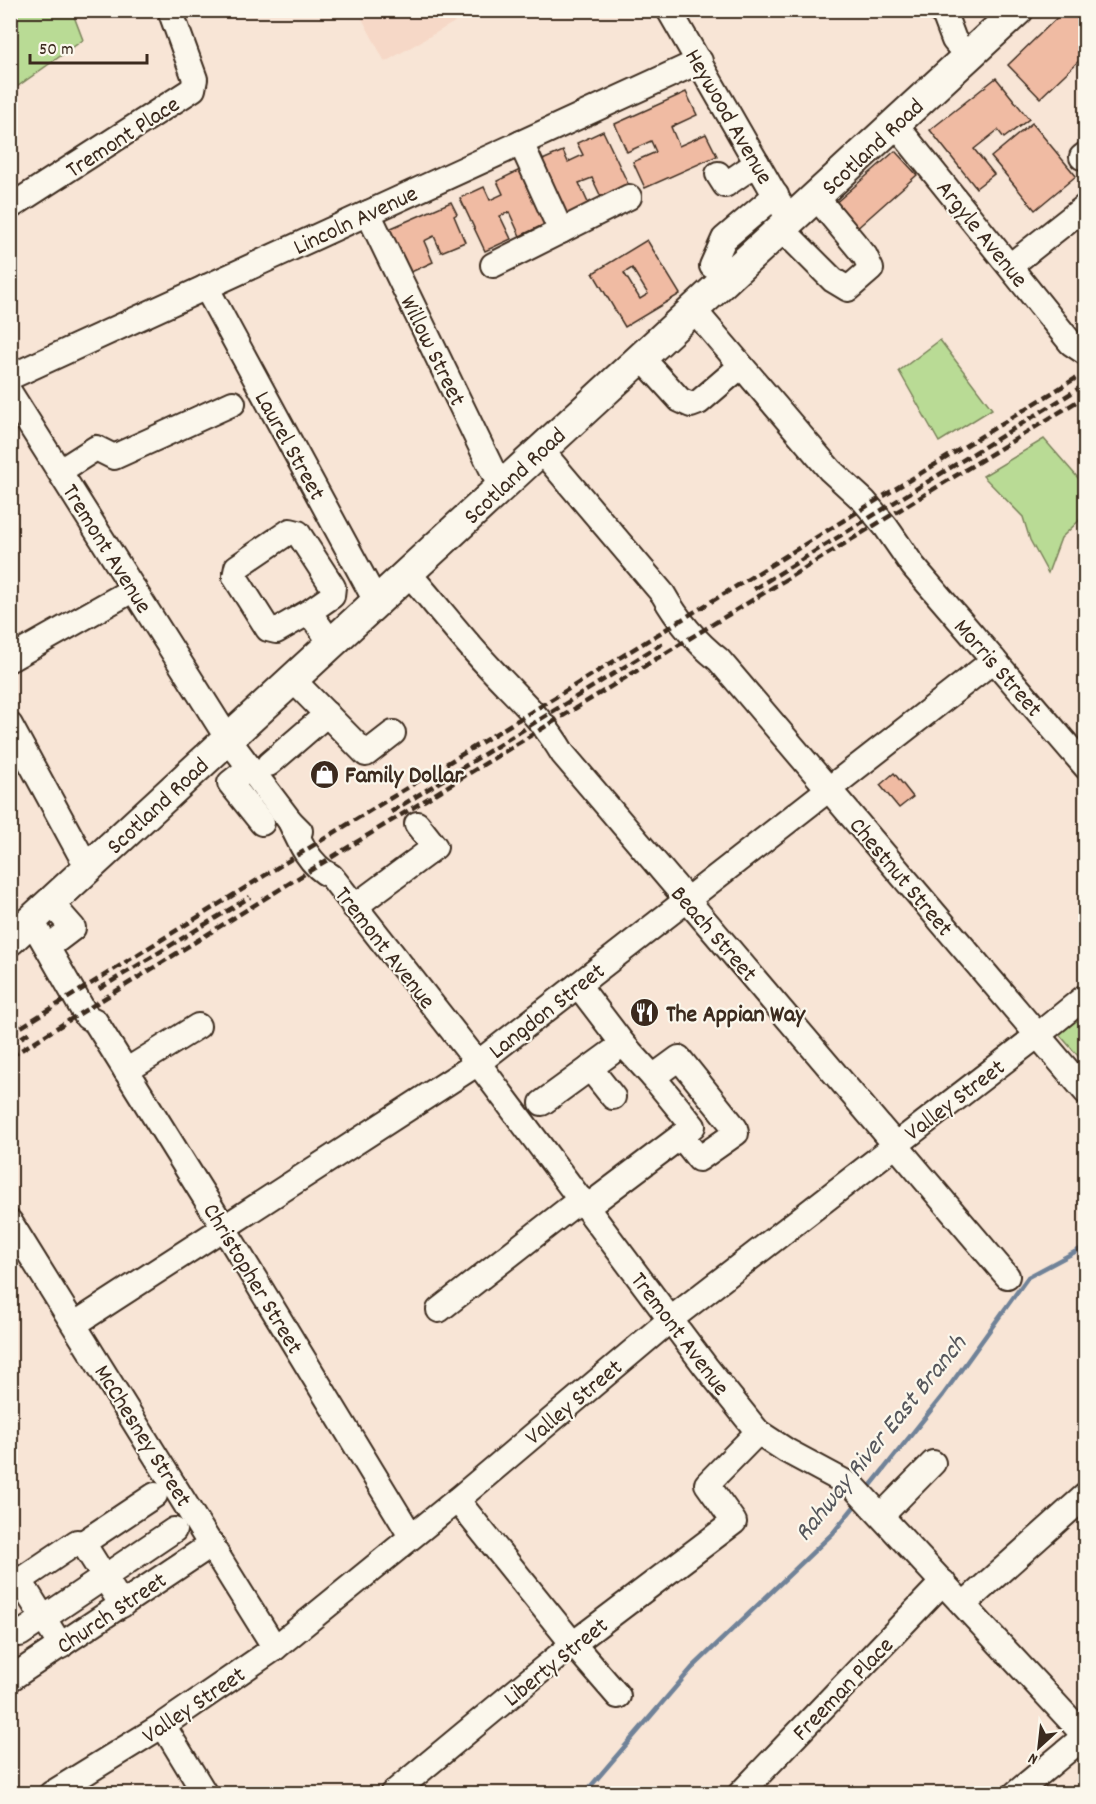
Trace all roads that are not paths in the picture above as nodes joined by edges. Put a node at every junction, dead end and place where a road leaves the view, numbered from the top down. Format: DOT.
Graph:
graph roads {
  1 [pos="170,10"];
  2 [pos="669,10"];
  3 [pos="939,10"];
  4 [pos="1018,10"];
  5 [pos="968,57"];
  6 [pos="700,61"];
  7 [pos="895,124"];
  8 [pos="521,143"];
  9 [pos="757,163"];
  10 [pos="718,174"];
  11 [pos="776,195"];
  12 [pos="629,197"];
  13 [pos="816,197"];
  14 [pos="1086,206"];
  15 [pos="10,207"];
  16 [pos="368,213"];
  17 [pos="766,229"];
  18 [pos="561,231"];
  19 [pos="493,265"];
  20 [pos="1010,266"];
  21 [pos="206,288"];
  22 [pos="694,310"];
  23 [pos="1078,348"];
  24 [pos="642,358"];
  25 [pos="741,366"];
  26 [pos="1086,372"];
  27 [pos="10,377"];
  28 [pos="10,393"];
  29 [pos="233,403"];
  30 [pos="541,450"];
  31 [pos="60,471"];
  32 [pos="501,488"];
  33 [pos="409,574"];
  34 [pos="134,589"];
  35 [pos="377,603"];
  36 [pos="309,612"];
  37 [pos="332,644"];
  38 [pos="10,659"];
  39 [pos="994,660"];
  40 [pos="293,680"];
  41 [pos="327,714"];
  42 [pos="10,724"];
  43 [pos="393,733"];
  44 [pos="228,739"];
  45 [pos="259,766"];
  46 [pos="1086,767"];
  47 [pos="829,789"];
  48 [pos="262,823"];
  49 [pos="417,824"];
  50 [pos="92,866"];
  51 [pos="687,901"];
  52 [pos="354,907"];
  53 [pos="31,921"];
  54 [pos="578,985"];
  55 [pos="1086,996"];
  56 [pos="198,1026"];
  57 [pos="1038,1035"];
  58 [pos="623,1044"];
  59 [pos="478,1063"];
  60 [pos="590,1068"];
  61 [pos="126,1071"];
  62 [pos="653,1077"];
  63 [pos="1086,1092"];
  64 [pos="613,1097"];
  65 [pos="542,1103"];
  66 [pos="681,1136"];
  67 [pos="895,1144"];
  68 [pos="584,1203"];
  69 [pos="10,1222"];
  70 [pos="224,1227"];
  71 [pos="1007,1276"];
  72 [pos="438,1310"];
  73 [pos="671,1318"];
  74 [pos="75,1324"];
  75 [pos="758,1432"];
  76 [pos="933,1463"];
  77 [pos="155,1495"];
  78 [pos="1086,1495"];
  79 [pos="457,1500"];
  80 [pos="882,1515"];
  81 [pos="174,1530"];
  82 [pos="411,1536"];
  83 [pos="83,1543"];
  84 [pos="212,1544"];
  85 [pos="16,1576"];
  86 [pos="104,1577"];
  87 [pos="943,1582"];
  88 [pos="964,1604"];
  89 [pos="122,1605"];
  90 [pos="44,1618"];
  91 [pos="10,1631"];
  92 [pos="573,1644"];
  93 [pos="61,1646"];
  94 [pos="275,1648"];
  95 [pos="10,1679"];
  96 [pos="618,1696"];
  97 [pos="163,1725"];
  98 [pos="1085,1736"];
  99 [pos="51,1794"];
  100 [pos="205,1794"];
  101 [pos="392,1794"];
  102 [pos="740,1794"];
  103 [pos="1015,1794"];
  1 -- 15 [label="street, Tremont Place"];
  2 -- 6 [label="street, Heywood Avenue"];
  3 -- 5 [label="street"];
  4 -- 5 [label="main road, Scotland Road"];
  5 -- 7 [label="main road, Scotland Road"];
  6 -- 8 [label="street, Lincoln Avenue"];
  6 -- 9 [label="street, Heywood Avenue"];
  7 -- 13 [label="main road, Scotland Road"];
  7 -- 20 [label="street, Argyle Avenue"];
  8 -- 16 [label="street, Lincoln Avenue"];
  8 -- 18 [label="street"];
  9 -- 10 [label="street"];
  9 -- 11 [label="street, Heywood Avenue"];
  11 -- 17 [label="street, Heywood Avenue"];
  11 -- 17 [label="street"];
  12 -- 18 [label="street"];
  13 -- 17 [label="main road, Scotland Road"];
  13 -- 17 [label="street, Heywood Avenue"];
  14 -- 20 [label="street"];
  16 -- 21 [label="street, Lincoln Avenue"];
  16 -- 32 [label="street, Willow Street"];
  17 -- 22 [label="main road, Scotland Road"];
  18 -- 19 [label="street"];
  20 -- 23 [label="street, Argyle Avenue"];
  21 -- 27 [label="street, Lincoln Avenue"];
  21 -- 35 [label="street, Laurel Street"];
  22 -- 24 [label="main road, Scotland Road"];
  22 -- 25 [label="street, Morris Street"];
  23 -- 26 [label="street, Argyle Avenue"];
  24 -- 25 [label="street"];
  24 -- 30 [label="main road, Scotland Road"];
  25 -- 39 [label="street, Morris Street"];
  28 -- 31 [label="street, Tremont Avenue"];
  29 -- 31 [label="street"];
  30 -- 32 [label="main road, Scotland Road"];
  30 -- 47 [label="street, Chestnut Street"];
  31 -- 34 [label="street, Tremont Avenue"];
  32 -- 33 [label="main road, Scotland Road"];
  33 -- 35 [label="main road, Scotland Road"];
  33 -- 51 [label="street, Beach Street"];
  34 -- 38 [label="street"];
  34 -- 44 [label="street, Tremont Avenue"];
  35 -- 37 [label="main road, Scotland Road"];
  36 -- 36 [label="street"];
  36 -- 37 [label="street"];
  37 -- 40 [label="main road, Scotland Road"];
  39 -- 46 [label="street, Morris Street"];
  39 -- 47 [label="street, Langdon Street"];
  40 -- 41 [label="street"];
  40 -- 44 [label="main road, Scotland Road"];
  41 -- 43 [label="street"];
  41 -- 45 [label="street"];
  42 -- 50 [label="street"];
  44 -- 45 [label="street, Tremont Avenue"];
  44 -- 50 [label="main road, Scotland Road"];
  45 -- 48 [label="street"];
  45 -- 52 [label="street, Tremont Avenue"];
  47 -- 51 [label="street, Langdon Street"];
  47 -- 57 [label="street, Chestnut Street"];
  49 -- 52 [label="street"];
  50 -- 53 [label="main road, Scotland Road"];
  51 -- 54 [label="street, Langdon Street"];
  51 -- 67 [label="street, Beach Street"];
  52 -- 59 [label="street, Tremont Avenue"];
  53 -- 61 [label="street, Christopher Street"];
  54 -- 58 [label="street"];
  54 -- 59 [label="street, Langdon Street"];
  55 -- 57 [label="street, Valley Street"];
  56 -- 61 [label="street"];
  57 -- 63 [label="street, Chestnut Street"];
  57 -- 67 [label="street, Valley Street"];
  58 -- 60 [label="street"];
  58 -- 62 [label="street"];
  59 -- 68 [label="street, Tremont Avenue"];
  59 -- 70 [label="street, Langdon Street"];
  60 -- 64 [label="street"];
  60 -- 65 [label="street"];
  61 -- 70 [label="street, Christopher Street"];
  62 -- 66 [label="street"];
  62 -- 66 [label="street"];
  66 -- 68 [label="street"];
  67 -- 71 [label="street, Beach Street"];
  67 -- 73 [label="street, Valley Street"];
  68 -- 72 [label="street"];
  68 -- 73 [label="street, Tremont Avenue"];
  69 -- 74 [label="street, McChesney Street"];
  70 -- 74 [label="street, Langdon Street"];
  70 -- 82 [label="street, Christopher Street"];
  73 -- 75 [label="street, Tremont Avenue"];
  73 -- 79 [label="street, Valley Street"];
  74 -- 84 [label="street, McChesney Street"];
  75 -- 80 [label="street, Tremont Avenue"];
  75 -- 92 [label="street, Liberty Street"];
  76 -- 80 [label="street"];
  77 -- 83 [label="street"];
  78 -- 88 [label="street"];
  79 -- 82 [label="street, Valley Street"];
  79 -- 92 [label="street"];
  80 -- 87 [label="street, Tremont Avenue"];
  81 -- 86 [label="street"];
  82 -- 94 [label="street, Valley Street"];
  83 -- 85 [label="street"];
  83 -- 86 [label="street"];
  84 -- 89 [label="street, Church Street"];
  84 -- 94 [label="street, McChesney Street"];
  85 -- 90 [label="street"];
  86 -- 89 [label="street"];
  86 -- 90 [label="street"];
  87 -- 88 [label="street, Tremont Avenue"];
  87 -- 102 [label="street, Freeman Place"];
  88 -- 98 [label="street, Tremont Avenue"];
  89 -- 93 [label="street, Church Street"];
  90 -- 91 [label="street"];
  90 -- 93 [label="street"];
  92 -- 96 [label="street"];
  92 -- 101 [label="street, Liberty Street"];
  93 -- 95 [label="street, Church Street"];
  94 -- 97 [label="street, Valley Street"];
  97 -- 99 [label="street, Valley Street"];
  97 -- 100 [label="street"];
  98 -- 103 [label="street"];
}
